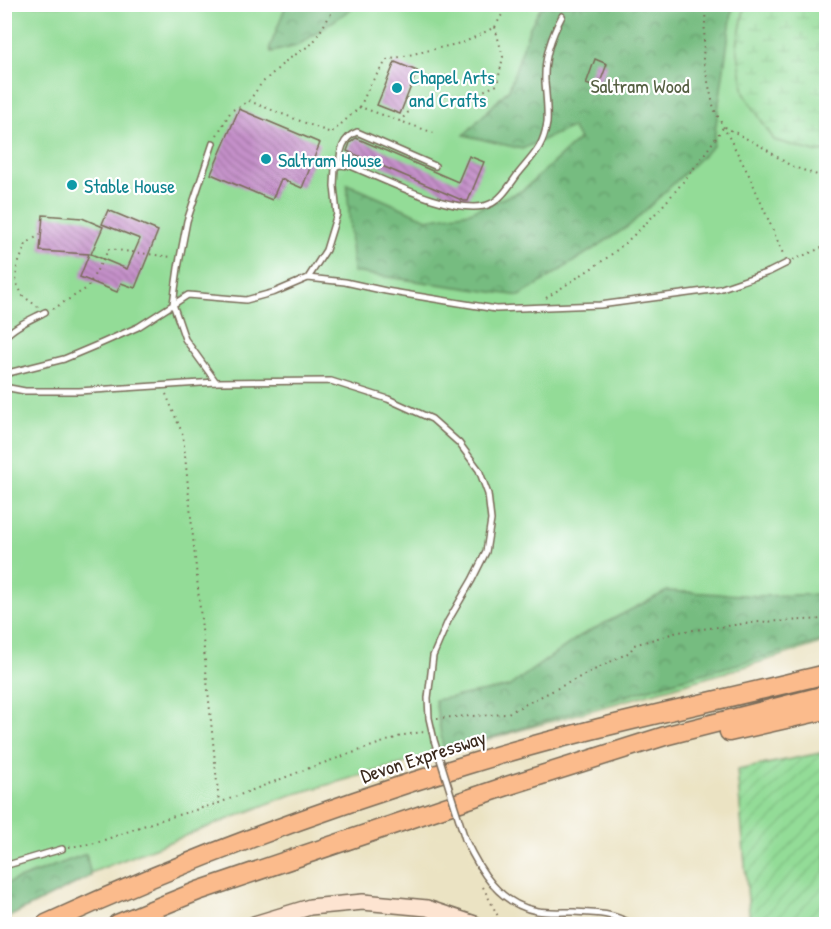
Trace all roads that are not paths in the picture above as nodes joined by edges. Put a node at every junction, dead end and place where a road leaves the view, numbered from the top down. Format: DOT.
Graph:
graph roads {
  1 [pos="562,16"];
  2 [pos="213,143"];
  3 [pos="340,165"];
  4 [pos="435,166"];
  5 [pos="787,263"];
  6 [pos="308,278"];
  7 [pos="173,304"];
  8 [pos="45,312"];
  9 [pos="4,338"];
  10 [pos="4,374"];
  11 [pos="216,382"];
  12 [pos="4,387"];
  13 [pos="826,674"];
  14 [pos="826,695"];
  15 [pos="826,710"];
  16 [pos="600,757"];
  17 [pos="62,849"];
  18 [pos="4,866"];
  19 [pos="46,924"];
  20 [pos="117,924"];
  21 [pos="254,924"];
  22 [pos="475,924"];
  23 [pos="632,924"];
  1 -- 3 [label="lane"];
  2 -- 7 [label="lane"];
  3 -- 4 [label="lane"];
  3 -- 6 [label="lane"];
  5 -- 6 [label="lane"];
  6 -- 7 [label="lane"];
  7 -- 10 [label="lane"];
  7 -- 11 [label="lane"];
  8 -- 9 [label="lane"];
  11 -- 12 [label="lane"];
  11 -- 23 [label="lane, bridge"];
  13 -- 19 [label="highway, Devon Expressway"];
  14 -- 16 [label="highway"];
  15 -- 16 [label="highway"];
  16 -- 20 [label="highway"];
  17 -- 18 [label="lane"];
  21 -- 22 [label="street"];
}
